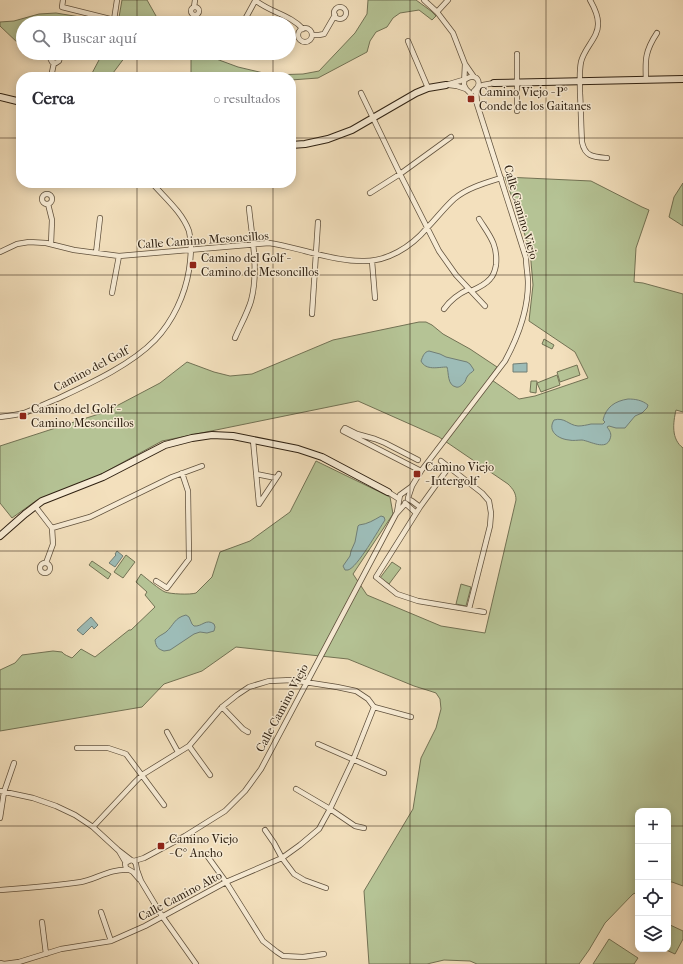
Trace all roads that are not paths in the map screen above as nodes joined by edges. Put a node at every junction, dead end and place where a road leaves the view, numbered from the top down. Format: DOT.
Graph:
graph roads {
  1 [pos="63,0"];
  2 [pos="117,0"];
  3 [pos="195,0"];
  4 [pos="255,0"];
  5 [pos="424,0"];
  6 [pos="448,0"];
  7 [pos="590,0"];
  8 [pos="194,7"];
  9 [pos="437,12"];
  10 [pos="335,15"];
  11 [pos="98,16"];
  12 [pos="115,16"];
  13 [pos="247,16"];
  14 [pos="285,16"];
  15 [pos="296,22"];
  16 [pos="303,29"];
  17 [pos="657,33"];
  18 [pos="312,35"];
  19 [pos="408,41"];
  20 [pos="516,54"];
  21 [pos="52,60"];
  22 [pos="465,64"];
  23 [pos="52,72"];
  24 [pos="474,76"];
  25 [pos="683,79"];
  26 [pos="465,80"];
  27 [pos="646,80"];
  28 [pos="478,81"];
  29 [pos="580,81"];
  30 [pos="494,83"];
  31 [pos="517,83"];
  32 [pos="446,85"];
  33 [pos="428,88"];
  34 [pos="477,89"];
  35 [pos="467,90"];
  36 [pos="361,93"];
  37 [pos="0,97"];
  38 [pos="16,101"];
  39 [pos="477,104"];
  40 [pos="517,111"];
  41 [pos="373,118"];
  42 [pos="451,138"];
  43 [pos="296,145"];
  44 [pos="607,158"];
  45 [pos="400,174"];
  46 [pos="501,178"];
  47 [pos="157,188"];
  48 [pos="370,192"];
  49 [pos="48,204"];
  50 [pos="249,208"];
  51 [pos="100,218"];
  52 [pos="479,219"];
  53 [pos="318,222"];
  54 [pos="427,229"];
  55 [pos="51,244"];
  56 [pos="253,244"];
  57 [pos="191,250"];
  58 [pos="0,252"];
  59 [pos="96,253"];
  60 [pos="316,254"];
  61 [pos="119,256"];
  62 [pos="372,261"];
  63 [pos="470,290"];
  64 [pos="112,294"];
  65 [pos="374,298"];
  66 [pos="485,306"];
  67 [pos="444,309"];
  68 [pos="312,314"];
  69 [pos="235,338"];
  70 [pos="0,417"];
  71 [pos="254,440"];
  72 [pos="418,460"];
  73 [pos="441,461"];
  74 [pos="202,466"];
  75 [pos="449,467"];
  76 [pos="421,471"];
  77 [pos="182,473"];
  78 [pos="256,474"];
  79 [pos="279,474"];
  80 [pos="276,478"];
  81 [pos="412,486"];
  82 [pos="388,492"];
  83 [pos="400,498"];
  84 [pos="406,501"];
  85 [pos="35,506"];
  86 [pos="420,507"];
  87 [pos="416,513"];
  88 [pos="396,514"];
  89 [pos="52,528"];
  90 [pos="0,536"];
  91 [pos="46,563"];
  92 [pos="156,581"];
  93 [pos="469,609"];
  94 [pos="484,612"];
  95 [pos="307,683"];
  96 [pos="222,707"];
  97 [pos="374,707"];
  98 [pos="411,717"];
  99 [pos="167,732"];
  100 [pos="248,732"];
  101 [pos="318,744"];
  102 [pos="189,746"];
  103 [pos="77,748"];
  104 [pos="178,752"];
  105 [pos="353,760"];
  106 [pos="14,763"];
  107 [pos="384,773"];
  108 [pos="142,775"];
  109 [pos="210,775"];
  110 [pos="296,789"];
  111 [pos="2,792"];
  112 [pos="164,805"];
  113 [pos="330,809"];
  114 [pos="0,818"];
  115 [pos="93,827"];
  116 [pos="364,828"];
  117 [pos="265,830"];
  118 [pos="118,850"];
  119 [pos="208,857"];
  120 [pos="282,858"];
  121 [pos="134,863"];
  122 [pos="126,864"];
  123 [pos="129,871"];
  124 [pos="113,872"];
  125 [pos="140,881"];
  126 [pos="226,882"];
  127 [pos="326,888"];
  128 [pos="0,890"];
  129 [pos="101,912"];
  130 [pos="162,916"];
  131 [pos="42,922"];
  132 [pos="111,941"];
  133 [pos="46,954"];
  134 [pos="324,954"];
  135 [pos="30,958"];
  136 [pos="0,963"];
  137 [pos="32,964"];
  138 [pos="196,964"];
  1 -- 11 [label="street"];
  2 -- 12 [label="street"];
  3 -- 8 [label="street"];
  4 -- 13 [label="street"];
  4 -- 14 [label="street"];
  5 -- 9 [label="street"];
  6 -- 9 [label="street"];
  7 -- 29 [label="street"];
  9 -- 22 [label="street"];
  10 -- 18 [label="street"];
  15 -- 16 [label="street"];
  16 -- 18 [label="street"];
  16 -- 18 [label="street"];
  17 -- 27 [label="street"];
  19 -- 33 [label="street"];
  20 -- 31 [label="street"];
  21 -- 23 [label="street"];
  22 -- 24 [label="street"];
  22 -- 26 [label="street"];
  24 -- 26 [label="street"];
  24 -- 28 [label="street"];
  25 -- 27 [label="street"];
  26 -- 32 [label="street"];
  26 -- 35 [label="street"];
  27 -- 29 [label="street"];
  28 -- 30 [label="street"];
  28 -- 34 [label="street"];
  29 -- 31 [label="street"];
  29 -- 44 [label="street"];
  30 -- 31 [label="street"];
  30 -- 34 [label="street"];
  31 -- 40 [label="street"];
  32 -- 33 [label="street"];
  32 -- 35 [label="street"];
  33 -- 41 [label="street"];
  34 -- 35 [label="street"];
  34 -- 39 [label="street, Calle Camino Viejo"];
  35 -- 39 [label="street, Calle Camino Viejo"];
  36 -- 41 [label="street"];
  37 -- 38 [label="street"];
  39 -- 46 [label="street, Calle Camino Viejo"];
  41 -- 43 [label="street"];
  41 -- 45 [label="street"];
  42 -- 45 [label="street"];
  45 -- 48 [label="street"];
  45 -- 54 [label="street"];
  46 -- 54 [label="street, Calle Camino Mesoncillos"];
  46 -- 76 [label="street, Calle Camino Viejo"];
  47 -- 57 [label="street, Camino del Golf"];
  49 -- 55 [label="street"];
  50 -- 56 [label="street"];
  51 -- 59 [label="street"];
  52 -- 63 [label="street"];
  53 -- 60 [label="street"];
  54 -- 62 [label="street, Calle Camino Mesoncillos"];
  54 -- 63 [label="street"];
  55 -- 58 [label="street, Calle Camino Mesoncillos"];
  55 -- 59 [label="street, Calle Camino Mesoncillos"];
  56 -- 57 [label="street, Calle Camino Mesoncillos"];
  56 -- 60 [label="street, Calle Camino Mesoncillos"];
  56 -- 69 [label="street"];
  57 -- 61 [label="street, Calle Camino Mesoncillos"];
  57 -- 70 [label="street, Camino del Golf"];
  59 -- 61 [label="street, Calle Camino Mesoncillos"];
  60 -- 62 [label="street, Calle Camino Mesoncillos"];
  60 -- 68 [label="street"];
  61 -- 64 [label="street"];
  62 -- 65 [label="street"];
  63 -- 66 [label="street"];
  63 -- 67 [label="street"];
  71 -- 78 [label="street"];
  71 -- 82 [label="street"];
  71 -- 85 [label="street"];
  72 -- 76 [label="street"];
  73 -- 75 [label="street"];
  74 -- 77 [label="street"];
  75 -- 86 [label="street"];
  75 -- 93 [label="street"];
  76 -- 81 [label="street, Calle Camino Viejo"];
  77 -- 89 [label="street"];
  77 -- 92 [label="street"];
  78 -- 80 [label="street"];
  78 -- 80 [label="street"];
  79 -- 80 [label="street"];
  81 -- 83 [label="street, Calle Camino Viejo"];
  81 -- 84 [label="street, Calle Camino Viejo"];
  82 -- 83 [label="street"];
  83 -- 84 [label="street"];
  83 -- 84 [label="street"];
  83 -- 88 [label="street, Calle Camino Viejo"];
  84 -- 86 [label="street"];
  84 -- 87 [label="street"];
  84 -- 88 [label="street, Calle Camino Viejo"];
  85 -- 89 [label="street"];
  85 -- 90 [label="street"];
  86 -- 87 [label="street"];
  87 -- 93 [label="street"];
  88 -- 95 [label="street, Calle Camino Viejo"];
  89 -- 91 [label="street"];
  93 -- 94 [label="street"];
  95 -- 96 [label="street"];
  95 -- 97 [label="street"];
  95 -- 121 [label="street, Calle Camino Viejo"];
  96 -- 100 [label="street"];
  96 -- 102 [label="street"];
  97 -- 98 [label="street"];
  97 -- 105 [label="street, Calle Camino Alto"];
  99 -- 104 [label="street"];
  101 -- 105 [label="street"];
  102 -- 104 [label="street"];
  102 -- 109 [label="street"];
  103 -- 108 [label="street"];
  104 -- 108 [label="street"];
  105 -- 107 [label="street"];
  105 -- 113 [label="street, Calle Camino Alto"];
  106 -- 111 [label="street"];
  108 -- 112 [label="street"];
  108 -- 115 [label="street"];
  110 -- 113 [label="street"];
  111 -- 114 [label="street"];
  111 -- 115 [label="street"];
  113 -- 116 [label="street"];
  113 -- 120 [label="street, Calle Camino Alto"];
  115 -- 118 [label="street"];
  117 -- 120 [label="street"];
  118 -- 121 [label="street"];
  118 -- 122 [label="street"];
  119 -- 126 [label="street"];
  120 -- 126 [label="street, Calle Camino Alto"];
  120 -- 127 [label="street"];
  121 -- 122 [label="street"];
  121 -- 123 [label="street"];
  121 -- 125 [label="street"];
  122 -- 123 [label="street"];
  122 -- 124 [label="street"];
  123 -- 124 [label="street"];
  123 -- 125 [label="street"];
  124 -- 128 [label="street"];
  125 -- 130 [label="street"];
  126 -- 130 [label="street, Calle Camino Alto"];
  126 -- 134 [label="street"];
  129 -- 132 [label="street"];
  130 -- 132 [label="street, Calle Camino Alto"];
  130 -- 138 [label="street"];
  131 -- 133 [label="street"];
  132 -- 133 [label="street, Calle Camino Alto"];
  133 -- 135 [label="street, Calle Camino Alto"];
  135 -- 136 [label="street, Calle Camino Alto"];
  135 -- 137 [label="street"];
}
